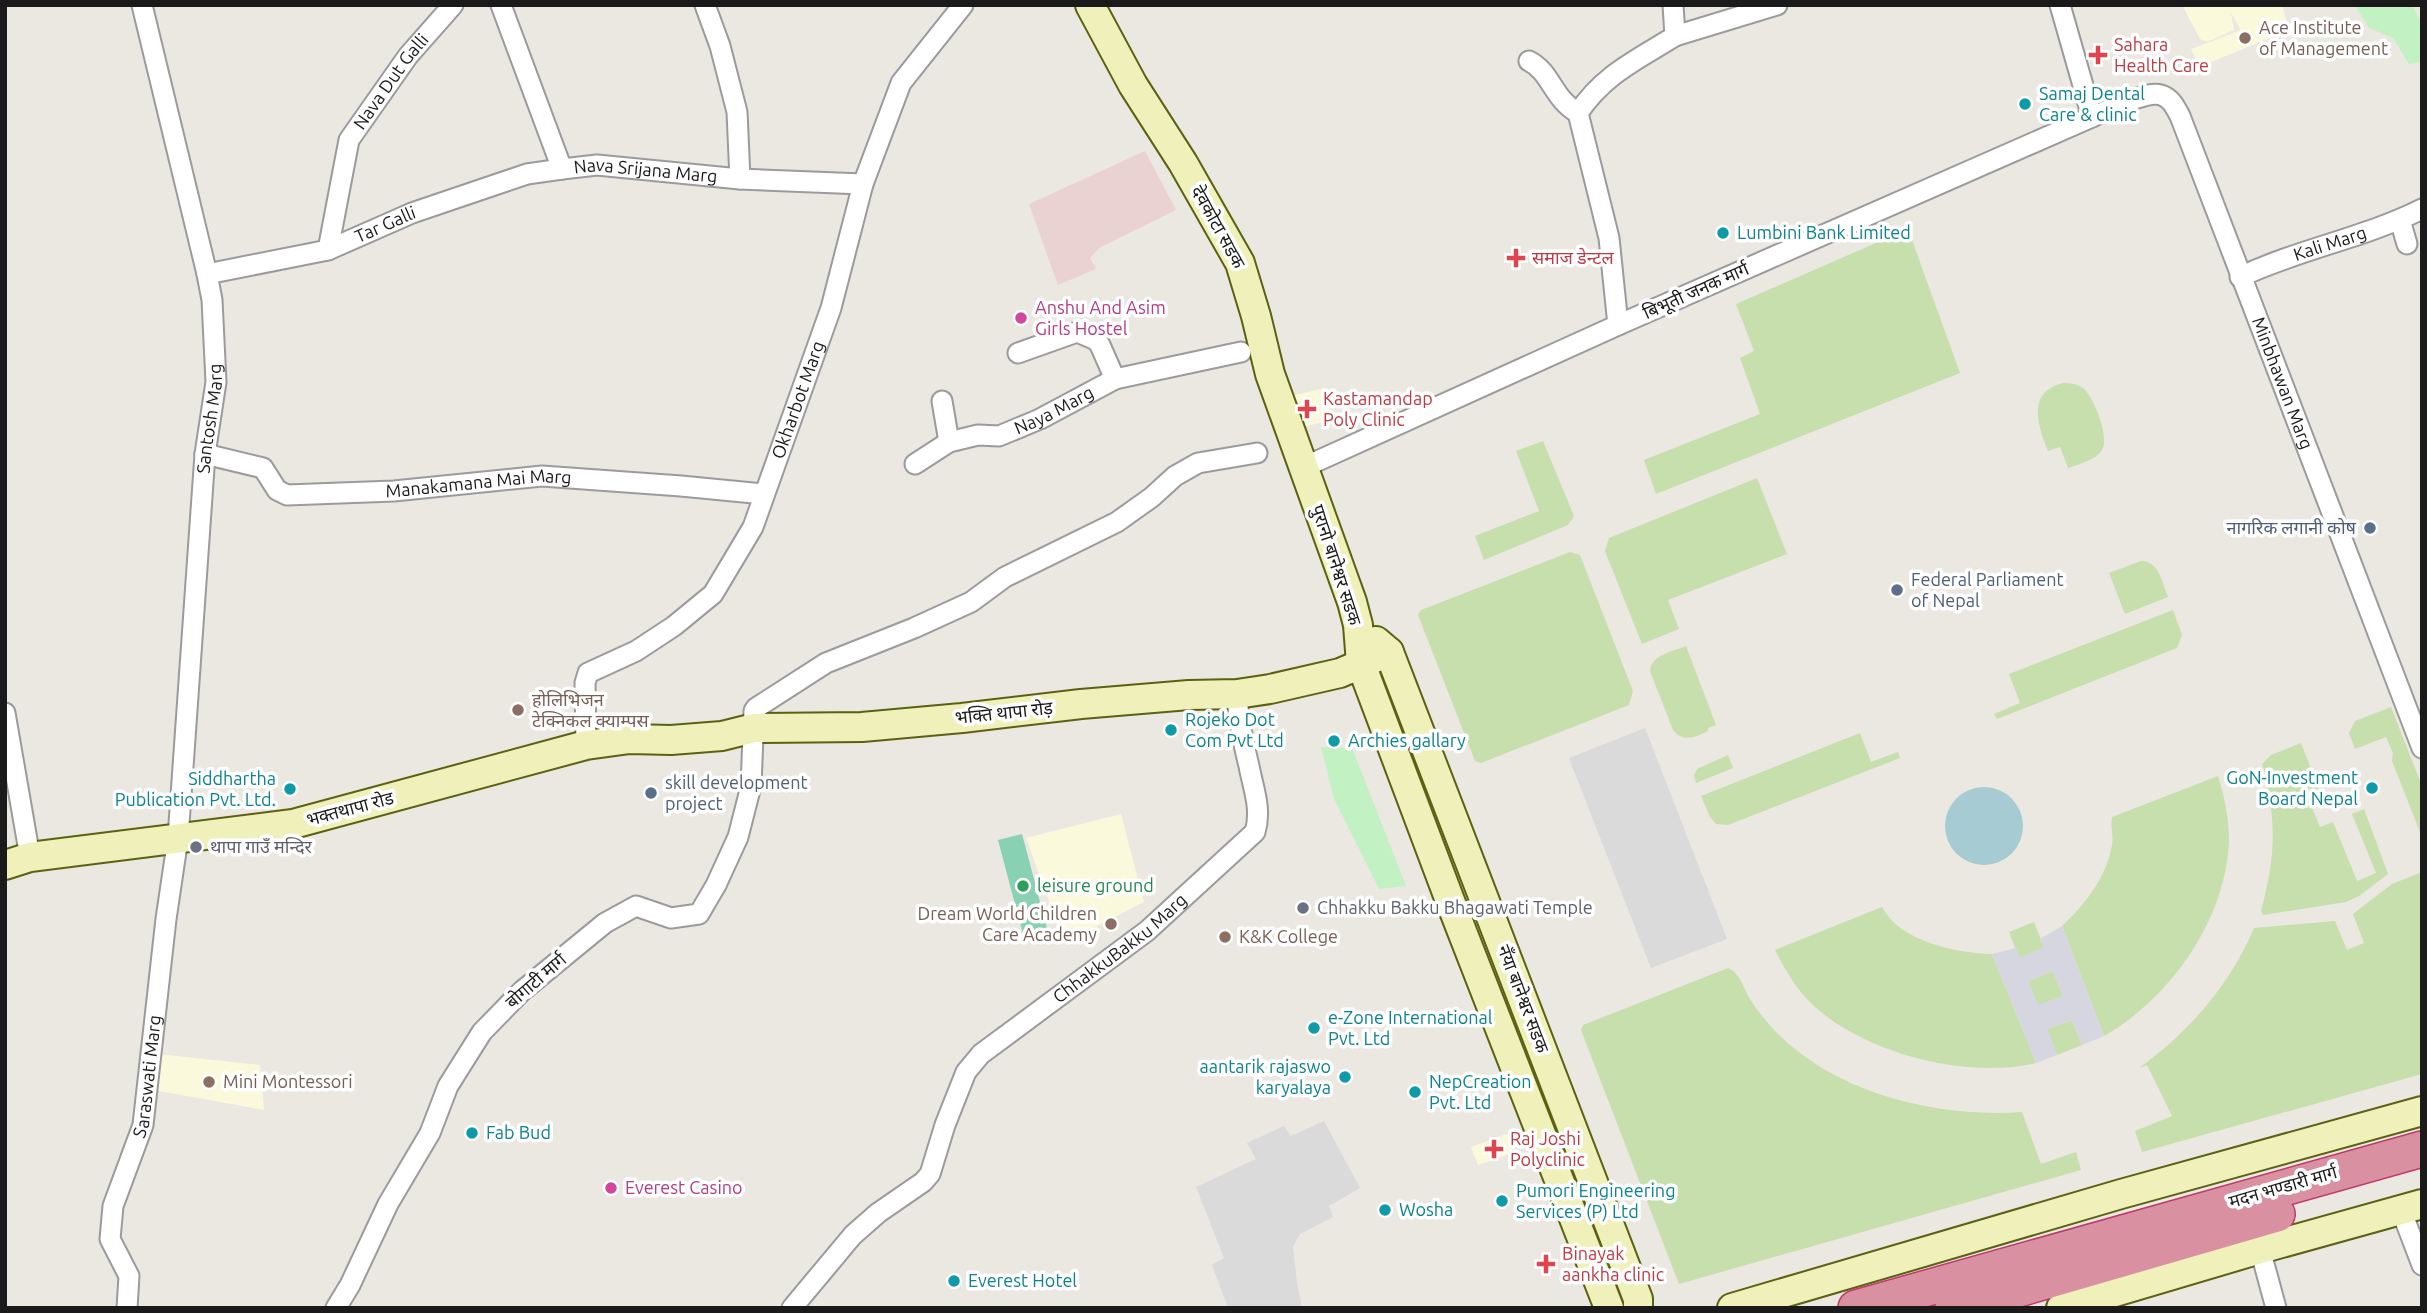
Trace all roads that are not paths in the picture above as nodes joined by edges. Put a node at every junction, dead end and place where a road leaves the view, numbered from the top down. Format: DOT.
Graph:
graph roads {
  1 [pos="142,5"];
  2 [pos="453,5"];
  3 [pos="501,5"];
  4 [pos="705,5"];
  5 [pos="963,5"];
  6 [pos="1090,5"];
  7 [pos="1673,5"];
  8 [pos="1777,5"];
  9 [pos="2060,5"];
  10 [pos="1675,36"];
  11 [pos="1529,61"];
  12 [pos="1577,113"];
  13 [pos="2092,117"];
  14 [pos="562,169"];
  15 [pos="740,179"];
  16 [pos="863,184"];
  17 [pos="2422,209"];
  18 [pos="2400,220"];
  19 [pos="2407,244"];
  20 [pos="328,250"];
  21 [pos="207,274"];
  22 [pos="2240,277"];
  23 [pos="1618,325"];
  24 [pos="1241,352"];
  25 [pos="1018,353"];
  26 [pos="1115,379"];
  27 [pos="942,401"];
  28 [pos="948,442"];
  29 [pos="1257,453"];
  30 [pos="205,454"];
  31 [pos="915,464"];
  32 [pos="1302,468"];
  33 [pos="764,494"];
  34 [pos="1357,625"];
  35 [pos="1389,652"];
  36 [pos="1361,664"];
  37 [pos="1237,694"];
  38 [pos="5,713"];
  39 [pos="754,728"];
  40 [pos="691,738"];
  41 [pos="586,745"];
  42 [pos="2422,748"];
  43 [pos="178,838"];
  44 [pos="17,861"];
  45 [pos="2422,1111"];
  46 [pos="2422,1149"];
  47 [pos="2422,1173"];
  48 [pos="2135,1190"];
  49 [pos="2412,1207"];
  50 [pos="2148,1238"];
  51 [pos="2260,1249"];
  52 [pos="2107,1265"];
  53 [pos="2422,1265"];
  54 [pos="127,1308"];
  55 [pos="336,1308"];
  56 [pos="792,1308"];
  57 [pos="1609,1308"];
  58 [pos="1637,1308"];
  59 [pos="1732,1308"];
  60 [pos="1856,1308"];
  61 [pos="1953,1308"];
  62 [pos="2061,1308"];
  63 [pos="2276,1308"];
  1 -- 21 [label="street, Santosh Marg"];
  2 -- 20 [label="street, Nava Dut Galli"];
  3 -- 14 [label="street, Nava Srijana Marg"];
  4 -- 15 [label="street"];
  5 -- 16 [label="street, Okharbot Marg"];
  6 -- 32 [label="street, देवकोटा सडक"];
  7 -- 10 [label="street"];
  8 -- 10 [label="street"];
  9 -- 13 [label="street"];
  10 -- 12 [label="street"];
  11 -- 12 [label="street"];
  12 -- 23 [label="street"];
  13 -- 22 [label="street, Minbhawan Marg"];
  13 -- 23 [label="street, बिभूती जनक मार्ग"];
  14 -- 15 [label="street, Nava Srijana Marg"];
  14 -- 20 [label="street, Tar Galli"];
  15 -- 16 [label="street, Nava Srijana Marg"];
  16 -- 33 [label="street, Okharbot Marg"];
  17 -- 18 [label="street, Kali Marg"];
  18 -- 19 [label="street"];
  18 -- 22 [label="street, Kali Marg"];
  20 -- 21 [label="street, Tar Galli"];
  21 -- 30 [label="street, Santosh Marg"];
  22 -- 42 [label="street, Minbhawan Marg"];
  23 -- 32 [label="street, बिभूती जनक मार्ग"];
  24 -- 26 [label="street, Naya Marg"];
  25 -- 26 [label="street"];
  26 -- 28 [label="street, Naya Marg"];
  27 -- 28 [label="street"];
  28 -- 31 [label="street, Naya Marg"];
  29 -- 39 [label="street"];
  30 -- 33 [label="street, Manakamana Mai Marg"];
  30 -- 43 [label="street, Santosh Marg"];
  32 -- 34 [label="street, पुरानो बानेश्वर सडक"];
  33 -- 41 [label="street, Okharbot Marg"];
  34 -- 35 [label="street, नँया बानेश्वर सडक"];
  34 -- 36 [label="street, पुरानो बानेश्वर सडक"];
  35 -- 36 [label="street"];
  35 -- 58 [label="street, नँया बानेश्वर सडक"];
  36 -- 37 [label="street, भक्ति थापा रोड़"];
  36 -- 57 [label="street, नँया बानेश्वर सडक"];
  37 -- 39 [label="street, भक्ति थापा रोड़"];
  37 -- 56 [label="street, ChhakkuBakku Marg"];
  38 -- 44 [label="street"];
  39 -- 40 [label="street, भक्ति थापा रोड़"];
  39 -- 55 [label="street, बोगाटी मार्ग"];
  40 -- 41 [label="street, भक्तथापा रोड"];
  41 -- 43 [label="street, भक्तथापा रोड"];
  43 -- 44 [label="street, भक्तथापा रोड"];
  43 -- 54 [label="street, Saraswati Marg"];
  45 -- 48 [label="street"];
  46 -- 50 [label="highway, मदन भण्डारी मार्ग"];
  47 -- 50 [label="highway, मदन भण्डारी मार्ग"];
  48 -- 50 [label="street"];
  48 -- 59 [label="street"];
  49 -- 51 [label="street"];
  49 -- 53 [label="street"];
  50 -- 52 [label="highway, मदन भण्डारी मार्ग"];
  51 -- 52 [label="street"];
  51 -- 63 [label="street"];
  52 -- 60 [label="highway, मदन भण्डारी मार्ग"];
  52 -- 61 [label="highway, मदन भण्डारी मार्ग"];
  52 -- 62 [label="street"];
}
